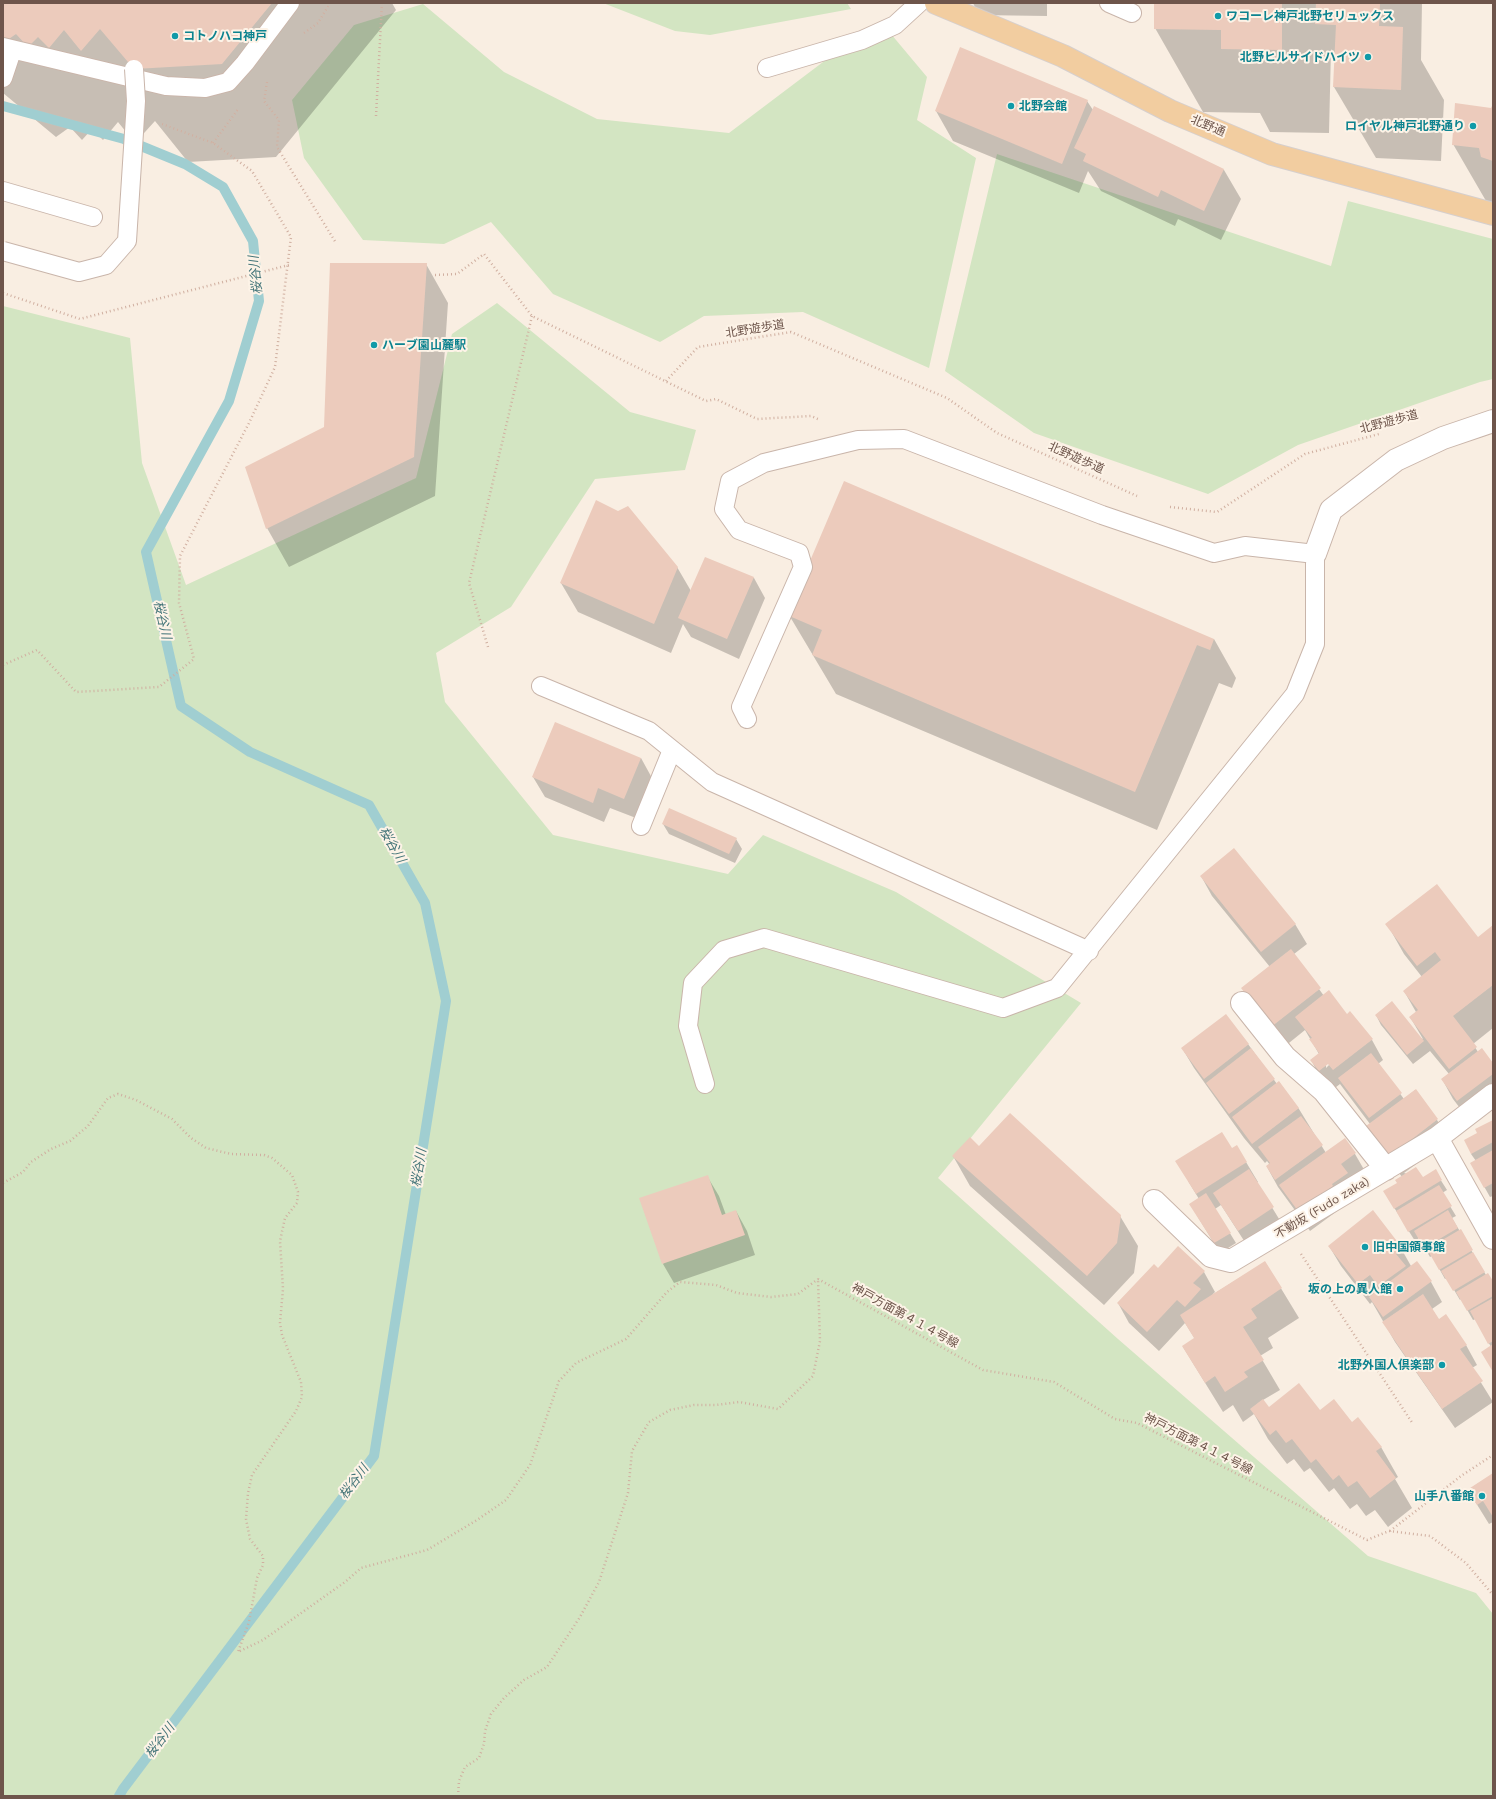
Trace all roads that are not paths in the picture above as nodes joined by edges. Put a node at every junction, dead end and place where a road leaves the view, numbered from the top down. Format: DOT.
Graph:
graph roads {
  1 [pos="290,3"];
  2 [pos="934,3"];
  3 [pos="1109,3"];
  4 [pos="1132,13"];
  5 [pos="7,49"];
  6 [pos="767,68"];
  7 [pos="134,69"];
  8 [pos="3,78"];
  9 [pos="3,192"];
  10 [pos="1493,214"];
  11 [pos="93,216"];
  12 [pos="3,251"];
  13 [pos="1493,420"];
  14 [pos="1315,554"];
  15 [pos="541,686"];
  16 [pos="747,719"];
  17 [pos="672,750"];
  18 [pos="640,826"];
  19 [pos="1089,951"];
  20 [pos="1242,1003"];
  21 [pos="705,1084"];
  22 [pos="1493,1095"];
  23 [pos="1438,1138"];
  24 [pos="1386,1169"];
  25 [pos="1154,1201"];
  26 [pos="1493,1238"];
  1 -- 5 [label="lane"];
  2 -- 6 [label="lane"];
  2 -- 10 [label="main road, 北野通"];
  3 -- 4 [label="lane"];
  5 -- 8 [label="lane"];
  7 -- 12 [label="lane, bridge"];
  9 -- 11 [label="lane"];
  13 -- 14 [label="street"];
  14 -- 16 [label="lane"];
  14 -- 19 [label="lane"];
  15 -- 17 [label="lane"];
  17 -- 18 [label="lane"];
  17 -- 19 [label="lane"];
  19 -- 21 [label="lane"];
  20 -- 24 [label="street"];
  22 -- 23 [label="street, 不動坂 (Fudo zaka)"];
  23 -- 24 [label="street, 不動坂 (Fudo zaka)"];
  23 -- 26 [label="street"];
  24 -- 25 [label="street, 不動坂 (Fudo zaka)"];
}
